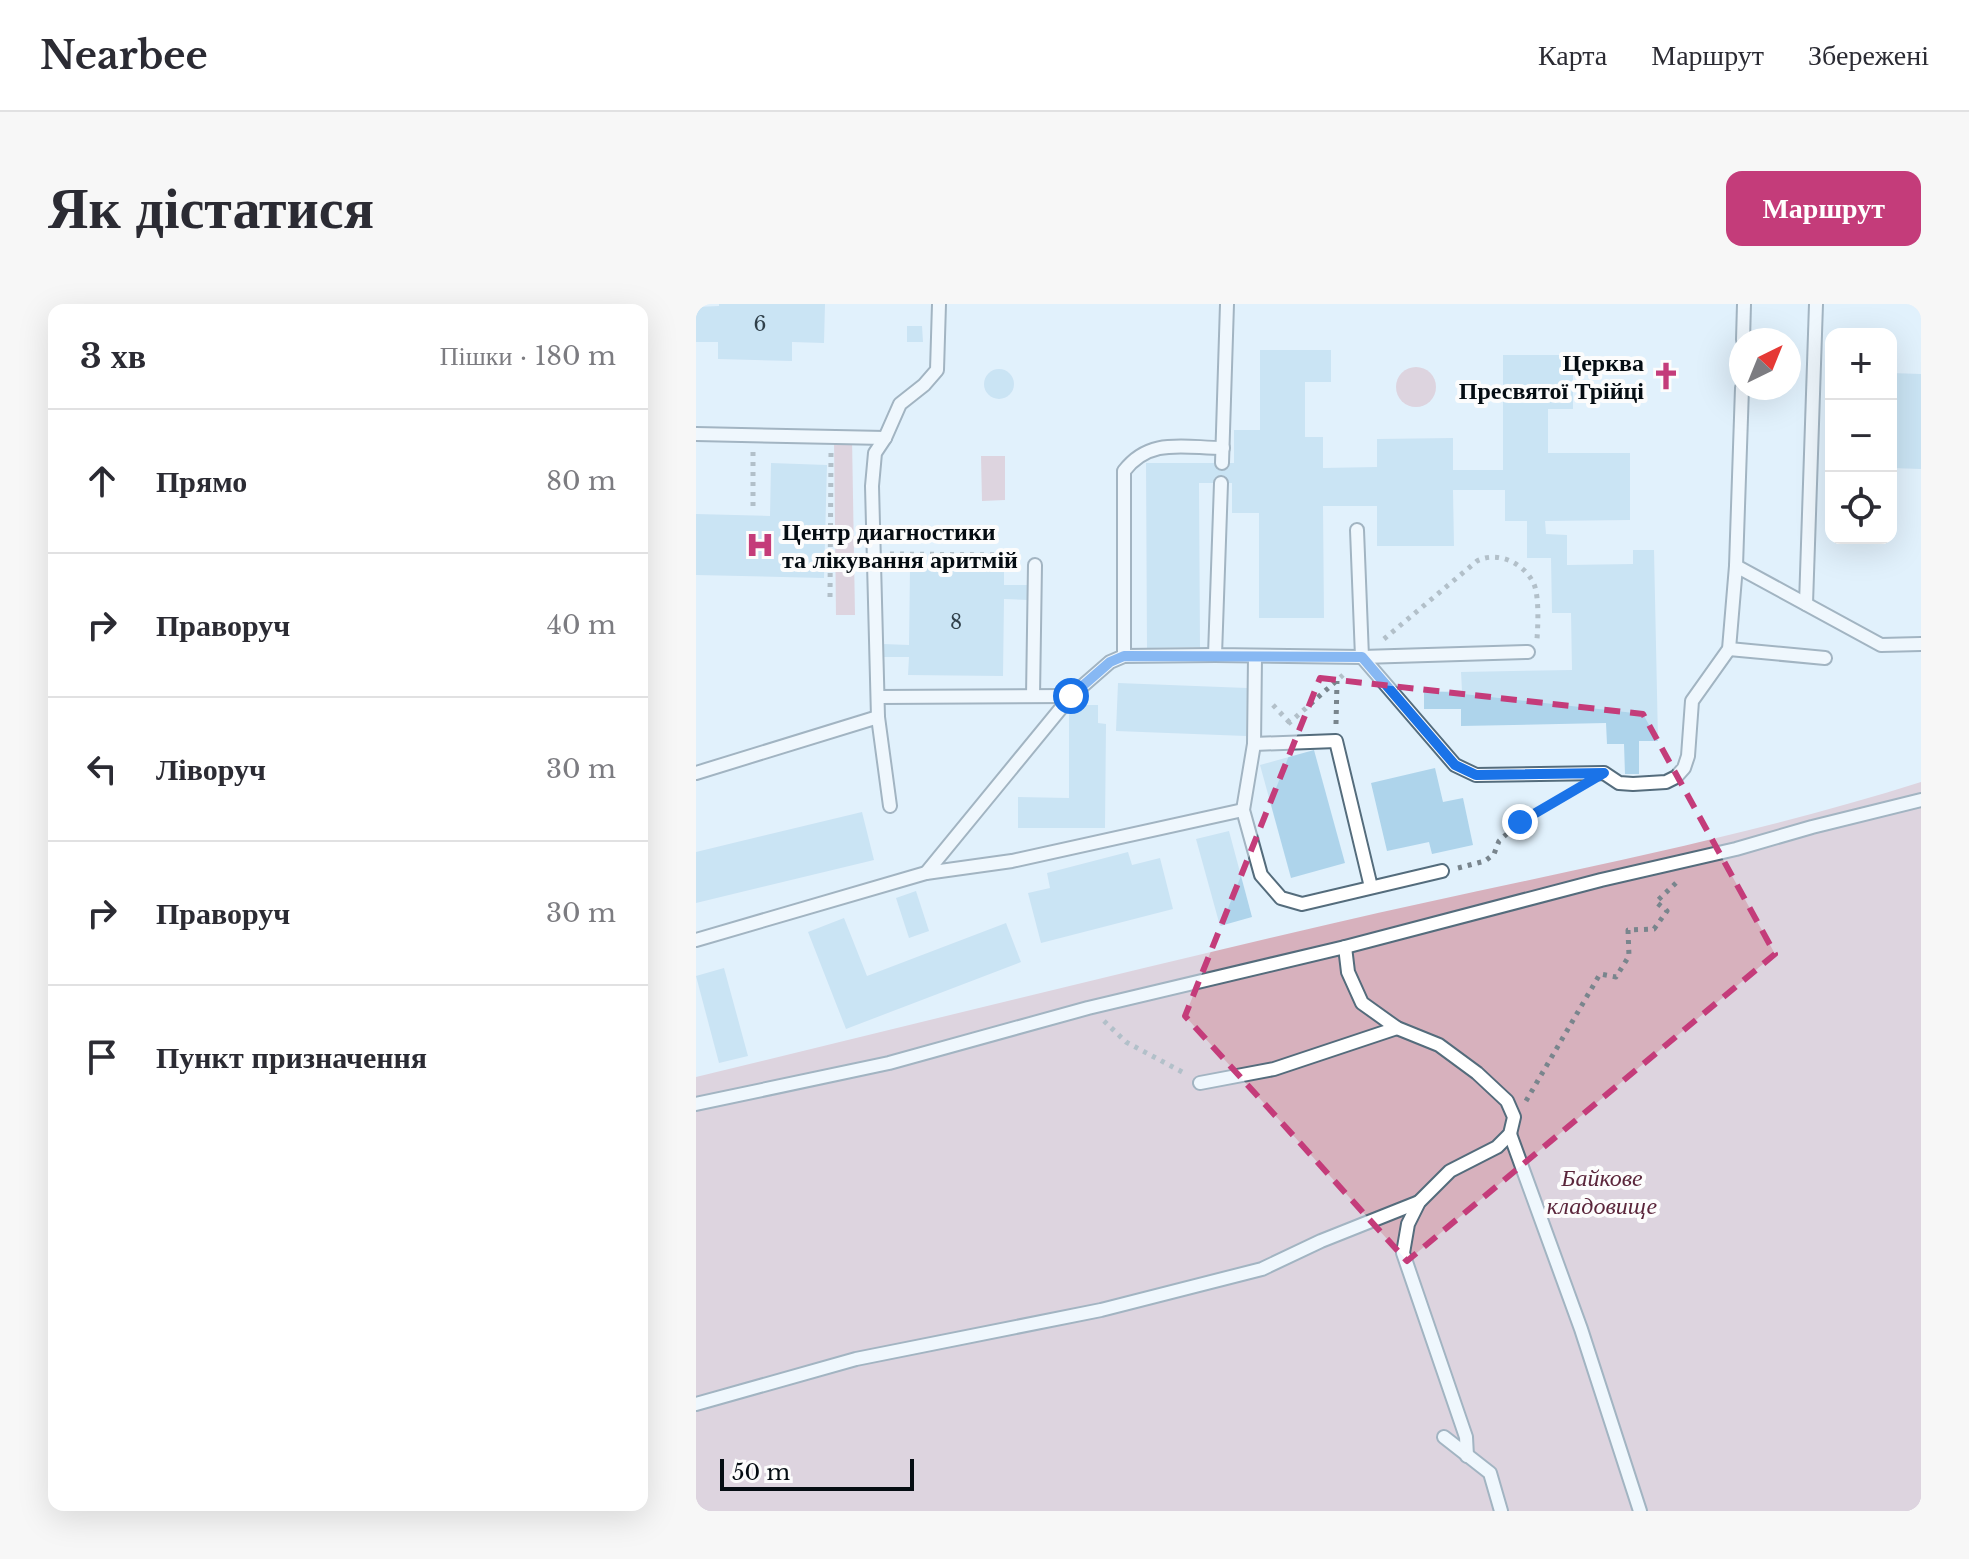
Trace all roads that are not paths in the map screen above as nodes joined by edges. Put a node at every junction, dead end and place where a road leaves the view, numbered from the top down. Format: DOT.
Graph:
graph roads {
  1 [pos="939,304"];
  2 [pos="1227,304"];
  3 [pos="1744,304"];
  4 [pos="1816,304"];
  5 [pos="1743,328"];
  6 [pos="1742,400"];
  7 [pos="696,434"];
  8 [pos="885,438"];
  9 [pos="1223,448"];
  10 [pos="1222,463"];
  11 [pos="1221,483"];
  12 [pos="1357,530"];
  13 [pos="1035,565"];
  14 [pos="1736,566"];
  15 [pos="1806,604"];
  16 [pos="1921,644"];
  17 [pos="1729,649"];
  18 [pos="1528,652"];
  19 [pos="1215,655"];
  20 [pos="1124,656"];
  21 [pos="1255,657"];
  22 [pos="1362,657"];
  23 [pos="1825,658"];
  24 [pos="1033,696"];
  25 [pos="1071,696"];
  26 [pos="878,697"];
  27 [pos="878,717"];
  28 [pos="1260,744"];
  29 [pos="696,773"];
  30 [pos="1921,800"];
  31 [pos="890,806"];
  32 [pos="1243,810"];
  33 [pos="1442,871"];
  34 [pos="926,873"];
  35 [pos="1371,887"];
  36 [pos="696,940"];
  37 [pos="1345,947"];
  38 [pos="1397,1028"];
  39 [pos="1200,1083"];
  40 [pos="696,1104"];
  41 [pos="1510,1134"];
  42 [pos="1419,1202"];
  43 [pos="696,1404"];
  44 [pos="1444,1437"];
  45 [pos="1467,1456"];
  46 [pos="1501,1511"];
  47 [pos="1640,1511"];
  1 -- 8 [label="lane"];
  2 -- 9 [label="lane"];
  3 -- 5 [label="lane"];
  4 -- 15 [label="lane"];
  6 -- 14 [label="lane"];
  7 -- 8 [label="lane"];
  8 -- 26 [label="lane"];
  9 -- 10 [label="lane"];
  9 -- 20 [label="lane"];
  11 -- 19 [label="lane"];
  12 -- 22 [label="lane"];
  13 -- 24 [label="lane"];
  14 -- 15 [label="lane"];
  14 -- 17 [label="lane"];
  15 -- 16 [label="lane"];
  17 -- 22 [label="lane"];
  17 -- 23 [label="lane"];
  18 -- 22 [label="lane"];
  19 -- 20 [label="lane"];
  19 -- 21 [label="lane"];
  20 -- 25 [label="lane"];
  21 -- 22 [label="lane"];
  21 -- 28 [label="lane"];
  24 -- 25 [label="lane"];
  24 -- 26 [label="lane"];
  25 -- 34 [label="lane"];
  26 -- 27 [label="lane"];
  27 -- 29 [label="lane"];
  27 -- 31 [label="lane"];
  28 -- 32 [label="lane"];
  28 -- 35 [label="lane"];
  30 -- 37 [label="lane"];
  32 -- 34 [label="lane"];
  32 -- 35 [label="lane"];
  33 -- 35 [label="lane"];
  34 -- 36 [label="lane"];
  37 -- 38 [label="lane"];
  37 -- 40 [label="lane"];
  38 -- 39 [label="lane"];
  38 -- 41 [label="lane"];
  41 -- 42 [label="lane"];
  41 -- 47 [label="lane"];
  42 -- 43 [label="lane"];
  42 -- 45 [label="lane"];
  44 -- 45 [label="lane"];
  45 -- 46 [label="lane"];
}
